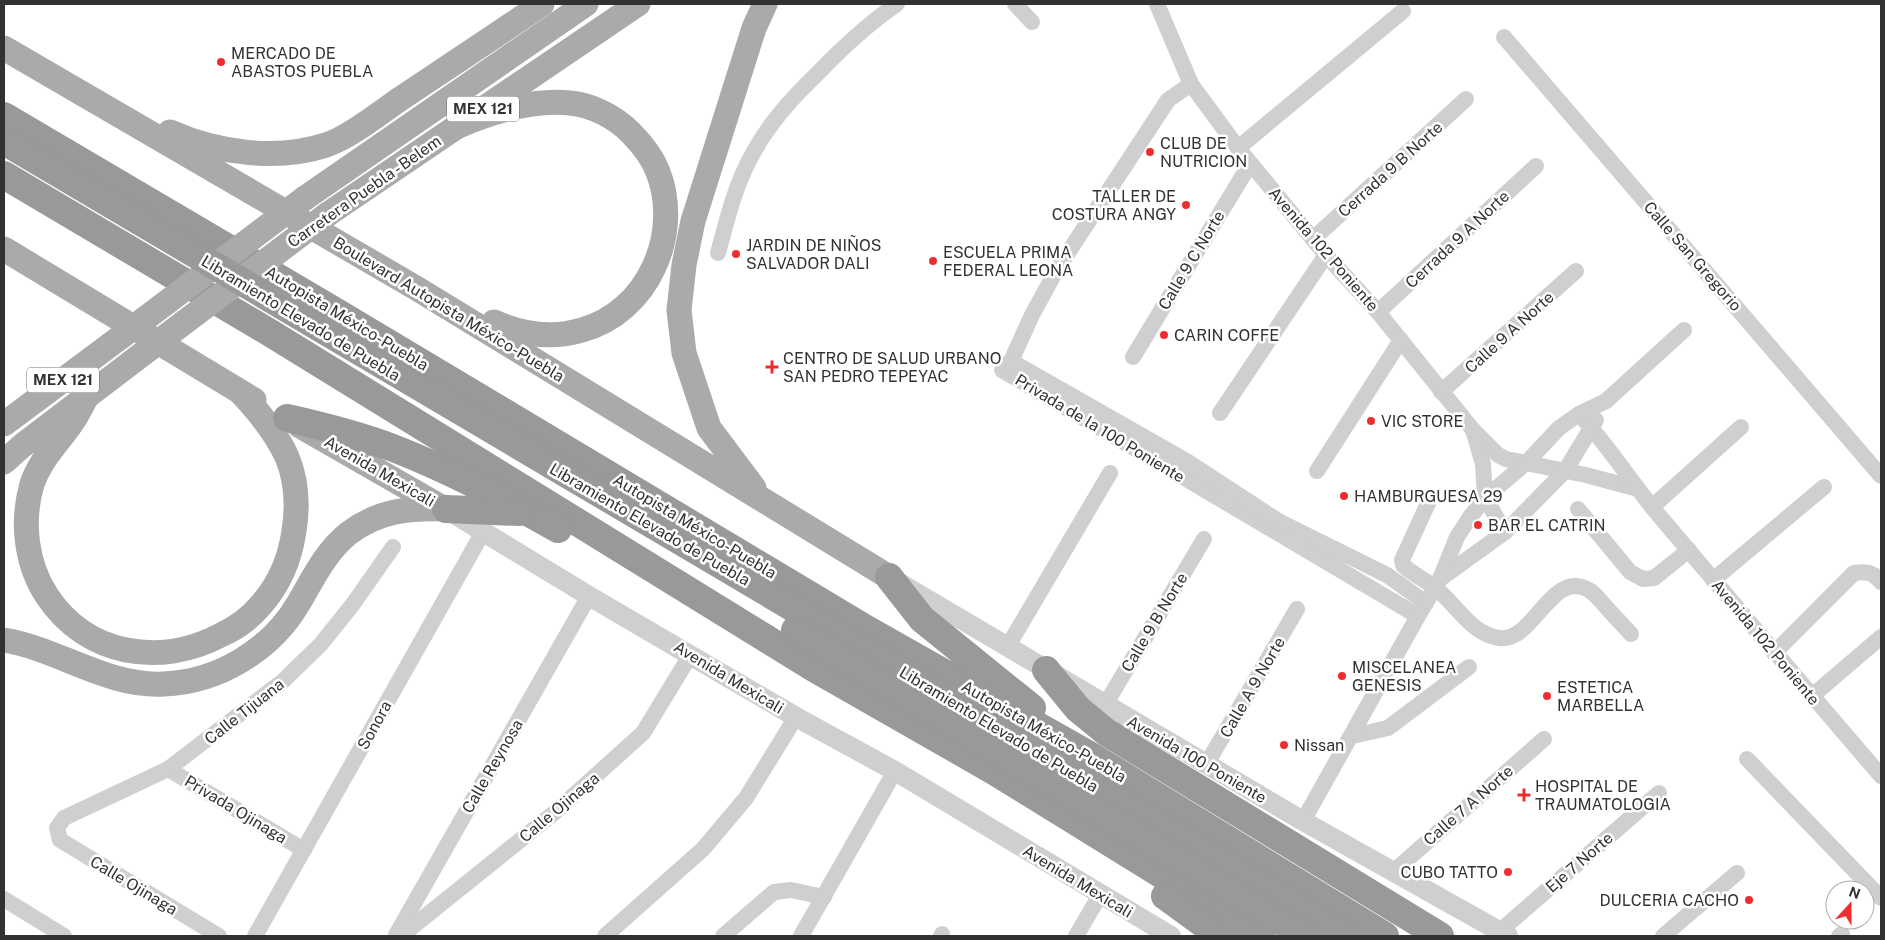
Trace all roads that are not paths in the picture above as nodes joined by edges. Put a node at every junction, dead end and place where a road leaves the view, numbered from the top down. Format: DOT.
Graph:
graph roads {
  1 [pos="542,4"];
  2 [pos="586,4"];
  3 [pos="638,4"];
  4 [pos="765,4"];
  5 [pos="897,4"];
  6 [pos="1015,4"];
  7 [pos="1157,4"];
  8 [pos="1403,11"];
  9 [pos="1032,22"];
  10 [pos="1504,37"];
  11 [pos="4,48"];
  12 [pos="1191,84"];
  13 [pos="1466,100"];
  14 [pos="107,108"];
  15 [pos="4,116"];
  16 [pos="456,126"];
  17 [pos="4,141"];
  18 [pos="1238,148"];
  19 [pos="4,163"];
  20 [pos="1250,164"];
  21 [pos="1536,166"];
  22 [pos="4,175"];
  23 [pos="1313,239"];
  24 [pos="4,249"];
  25 [pos="718,253"];
  26 [pos="1326,255"];
  27 [pos="15,259"];
  28 [pos="1576,272"];
  29 [pos="416,288"];
  30 [pos="1378,312"];
  31 [pos="1684,330"];
  32 [pos="1401,340"];
  33 [pos="1132,357"];
  34 [pos="1442,392"];
  35 [pos="241,393"];
  36 [pos="86,398"];
  37 [pos="1606,400"];
  38 [pos="1220,413"];
  39 [pos="1579,414"];
  40 [pos="286,418"];
  41 [pos="4,424"];
  42 [pos="1592,427"];
  43 [pos="1741,427"];
  44 [pos="1473,430"];
  45 [pos="4,462"];
  46 [pos="1527,462"];
  47 [pos="1565,471"];
  48 [pos="1317,472"];
  49 [pos="1110,473"];
  50 [pos="1881,476"];
  51 [pos="1824,487"];
  52 [pos="1638,489"];
  53 [pos="761,498"];
  54 [pos="1485,498"];
  55 [pos="1430,499"];
  56 [pos="1652,507"];
  57 [pos="446,509"];
  58 [pos="1578,509"];
  59 [pos="525,512"];
  60 [pos="483,522"];
  61 [pos="1505,532"];
  62 [pos="1204,539"];
  63 [pos="393,547"];
  64 [pos="1689,550"];
  65 [pos="889,577"];
  66 [pos="1713,580"];
  67 [pos="1881,582"];
  68 [pos="1438,583"];
  69 [pos="589,596"];
  70 [pos="1297,609"];
  71 [pos="1422,609"];
  72 [pos="1631,634"];
  73 [pos="1881,637"];
  74 [pos="13,643"];
  75 [pos="1008,646"];
  76 [pos="1774,653"];
  77 [pos="691,654"];
  78 [pos="1468,667"];
  79 [pos="814,668"];
  80 [pos="1046,670"];
  81 [pos="1812,696"];
  82 [pos="1105,705"];
  83 [pos="896,716"];
  84 [pos="796,717"];
  85 [pos="1352,736"];
  86 [pos="1544,739"];
  87 [pos="1092,756"];
  88 [pos="1747,759"];
  89 [pos="1206,765"];
  90 [pos="168,769"];
  91 [pos="895,772"];
  92 [pos="1881,776"];
  93 [pos="1659,793"];
  94 [pos="1303,821"];
  95 [pos="57,828"];
  96 [pos="304,850"];
  97 [pos="1393,872"];
  98 [pos="1737,873"];
  99 [pos="1100,894"];
  100 [pos="824,897"];
  101 [pos="1881,898"];
  102 [pos="4,899"];
  103 [pos="1504,934"];
  104 [pos="64,936"];
  105 [pos="219,936"];
  106 [pos="255,936"];
  107 [pos="396,936"];
  108 [pos="401,936"];
  109 [pos="605,936"];
  110 [pos="723,936"];
  111 [pos="802,936"];
  112 [pos="1076,936"];
  113 [pos="1171,936"];
  114 [pos="1220,936"];
  115 [pos="1261,936"];
  116 [pos="1305,936"];
  117 [pos="1348,936"];
  118 [pos="1385,936"];
  119 [pos="1440,936"];
  120 [pos="1663,936"];
  1 -- 14 [label="main road"];
  2 -- 41 [label="main road, Carretera Puebla - Belem / MEX 121, bridge"];
  3 -- 16 [label="main road, Carretera Puebla - Belem / MEX 121"];
  4 -- 53 [label="main road"];
  5 -- 25 [label="street"];
  6 -- 9 [label="street"];
  7 -- 12 [label="street, Avenida 102 Poniente"];
  8 -- 18 [label="street"];
  10 -- 50 [label="street, Calle San Gregorio"];
  11 -- 14 [label="main road, Boulevard Autopista México-Puebla"];
  12 -- 18 [label="street, Avenida 102 Poniente"];
  12 -- 71 [label="street, Privada de la 100 Poniente"];
  13 -- 23 [label="street, Cerrada 9 B Norte"];
  14 -- 29 [label="main road, Boulevard Autopista México-Puebla"];
  15 -- 87 [label="highway, Autopista México-Puebla"];
  16 -- 29 [label="main road"];
  16 -- 36 [label="main road, Carretera Puebla - Belem / MEX 121, bridge"];
  17 -- 117 [label="highway, Libramiento Elevado de Puebla, bridge"];
  18 -- 20 [label="street, Avenida 102 Poniente"];
  19 -- 116 [label="highway, Libramiento Elevado de Puebla, bridge"];
  20 -- 23 [label="street, Avenida 102 Poniente"];
  20 -- 33 [label="street, Calle 9 C Norte"];
  21 -- 30 [label="street, Cerrada 9 A Norte"];
  22 -- 79 [label="highway"];
  23 -- 26 [label="street, Avenida 102 Poniente"];
  24 -- 27 [label="main road"];
  26 -- 30 [label="street, Avenida 102 Poniente"];
  26 -- 38 [label="street"];
  27 -- 35 [label="main road"];
  28 -- 34 [label="street, Calle 9 A Norte"];
  29 -- 53 [label="main road, Boulevard Autopista México-Puebla"];
  30 -- 32 [label="street, Avenida 102 Poniente"];
  31 -- 37 [label="street"];
  32 -- 34 [label="street, Avenida 102 Poniente"];
  32 -- 48 [label="street"];
  34 -- 44 [label="street, Avenida 102 Poniente"];
  35 -- 36 [label="main road"];
  35 -- 40 [label="main road"];
  36 -- 45 [label="main road, Carretera Puebla - Belem / MEX 121"];
  37 -- 39 [label="street"];
  37 -- 42 [label="street"];
  39 -- 42 [label="street, Avenida 102 Poniente"];
  39 -- 46 [label="street"];
  40 -- 57 [label="main road, Avenida Mexicali"];
  40 -- 59 [label="highway"];
  42 -- 47 [label="street"];
  42 -- 52 [label="street, Avenida 102 Poniente"];
  43 -- 56 [label="street"];
  44 -- 46 [label="street, Avenida 102 Poniente"];
  44 -- 54 [label="street"];
  46 -- 47 [label="street, Avenida 102 Poniente"];
  46 -- 54 [label="street"];
  47 -- 52 [label="street, Avenida 102 Poniente"];
  47 -- 61 [label="street"];
  49 -- 75 [label="street"];
  51 -- 66 [label="street"];
  52 -- 56 [label="street, Avenida 102 Poniente"];
  53 -- 65 [label="main road, Boulevard Autopista México-Puebla"];
  54 -- 61 [label="street"];
  54 -- 68 [label="street"];
  55 -- 68 [label="street"];
  56 -- 64 [label="street, Avenida 102 Poniente"];
  57 -- 60 [label="highway"];
  57 -- 74 [label="main road"];
  58 -- 64 [label="street"];
  59 -- 60 [label="highway"];
  59 -- 79 [label="highway"];
  60 -- 69 [label="street, Avenida Mexicali"];
  60 -- 96 [label="street, Sonora"];
  61 -- 68 [label="street"];
  62 -- 82 [label="street, Calle 9 B Norte"];
  63 -- 90 [label="street, Calle Tijuana"];
  64 -- 66 [label="street, Avenida 102 Poniente"];
  65 -- 75 [label="street, Avenida 100 Poniente"];
  65 -- 87 [label="highway"];
  66 -- 76 [label="street, Avenida 102 Poniente"];
  67 -- 76 [label="street"];
  68 -- 71 [label="street"];
  68 -- 72 [label="street"];
  69 -- 77 [label="street, Avenida Mexicali"];
  69 -- 107 [label="street, Calle Reynosa"];
  70 -- 89 [label="street, Calle A 9 Norte"];
  71 -- 85 [label="street"];
  73 -- 81 [label="street"];
  75 -- 80 [label="street, Avenida 100 Poniente"];
  76 -- 81 [label="street, Avenida 102 Poniente"];
  77 -- 84 [label="street, Avenida Mexicali"];
  77 -- 108 [label="street, Calle Ojinaga"];
  78 -- 85 [label="street"];
  79 -- 83 [label="highway"];
  80 -- 82 [label="street, Avenida 100 Poniente"];
  80 -- 119 [label="highway"];
  81 -- 92 [label="street, Avenida 102 Poniente"];
  82 -- 89 [label="street, Avenida 100 Poniente"];
  83 -- 114 [label="highway"];
  83 -- 115 [label="highway"];
  84 -- 91 [label="street, Avenida Mexicali"];
  84 -- 109 [label="street"];
  85 -- 94 [label="street"];
  86 -- 97 [label="street, Calle 7 A Norte"];
  87 -- 118 [label="highway, Autopista México-Puebla"];
  88 -- 101 [label="street"];
  89 -- 94 [label="street, Avenida 100 Poniente"];
  90 -- 95 [label="street, Calle Tijuana"];
  90 -- 96 [label="street, Privada Ojinaga"];
  91 -- 99 [label="street, Avenida Mexicali"];
  91 -- 100 [label="street"];
  93 -- 103 [label="street, Eje 7 Norte"];
  94 -- 97 [label="street, Avenida 100 Poniente"];
  95 -- 105 [label="street, Calle Ojinaga"];
  96 -- 106 [label="street, Sonora"];
  97 -- 103 [label="street, Avenida 100 Poniente"];
  98 -- 120 [label="street"];
  99 -- 112 [label="street"];
  99 -- 113 [label="street, Avenida Mexicali"];
  100 -- 110 [label="street"];
  100 -- 111 [label="street"];
  102 -- 104 [label="street"];
}
